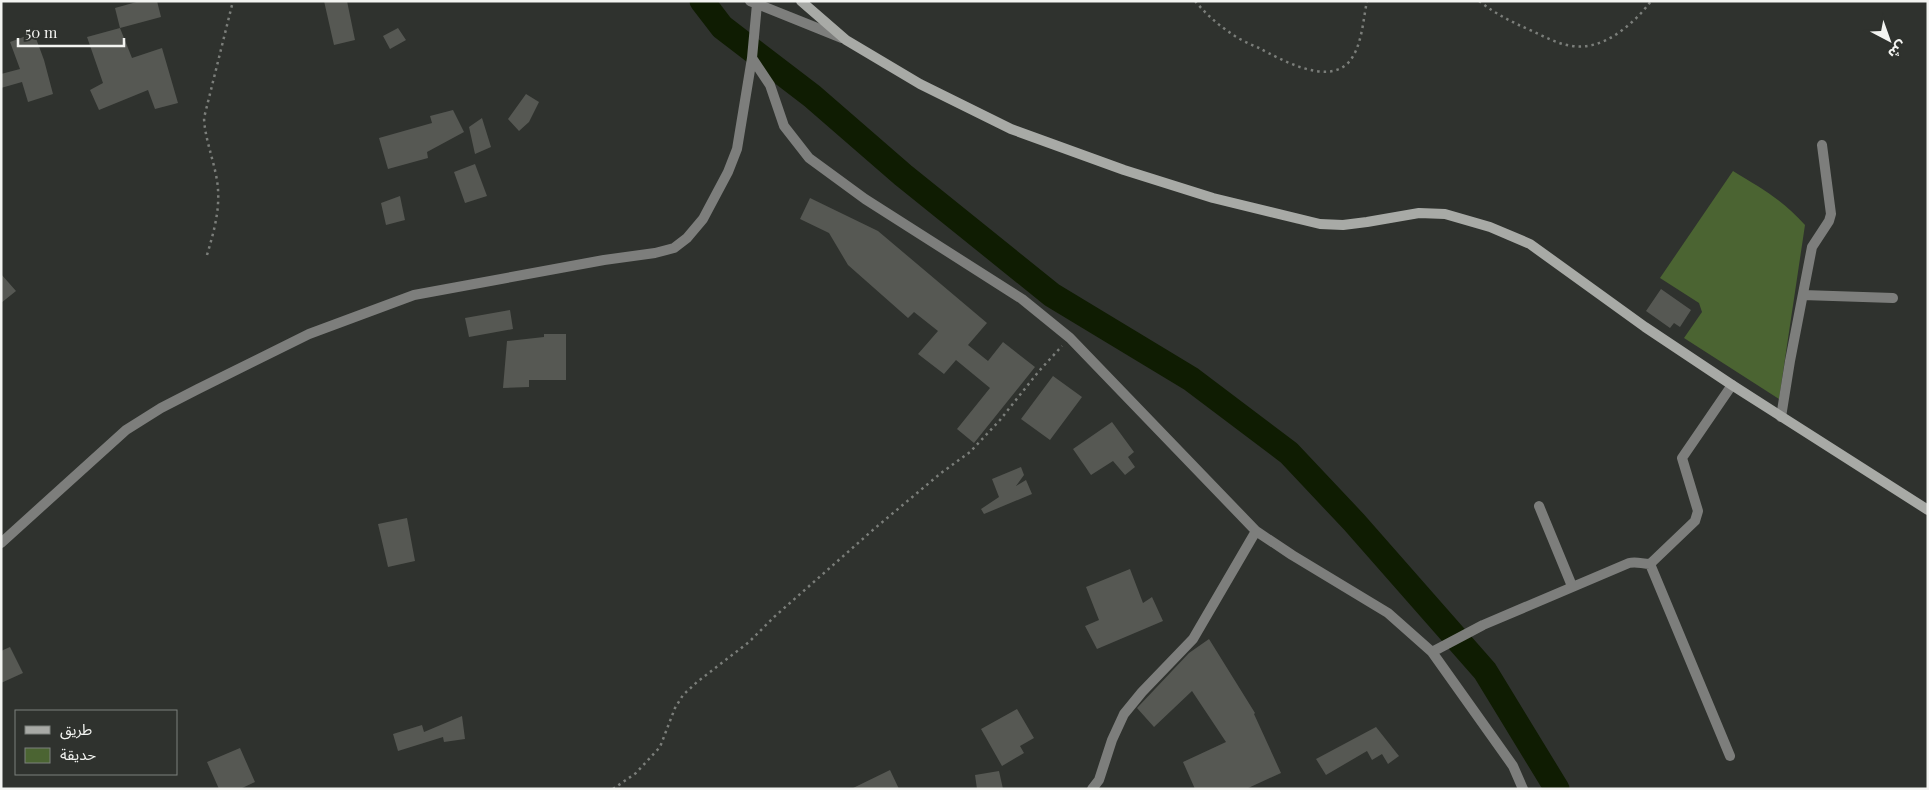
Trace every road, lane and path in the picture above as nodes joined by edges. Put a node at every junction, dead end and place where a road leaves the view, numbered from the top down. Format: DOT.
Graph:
graph roads {
  1 [pos="233,1"];
  2 [pos="801,1"];
  3 [pos="1195,1"];
  4 [pos="1367,1"];
  5 [pos="1479,1"];
  6 [pos="1651,1"];
  7 [pos="753,3"];
  8 [pos="846,40"];
  9 [pos="752,58"];
  10 [pos="1822,145"];
  11 [pos="207,255"];
  12 [pos="1802,295"];
  13 [pos="1893,298"];
  14 [pos="1070,338"];
  15 [pos="1732,385"];
  16 [pos="1781,417"];
  17 [pos="1538,506"];
  18 [pos="1928,510"];
  19 [pos="1256,531"];
  20 [pos="1,542"];
  21 [pos="1650,564"];
  22 [pos="1572,586"];
  23 [pos="1432,652"];
  24 [pos="1730,756"];
  25 [pos="613,789"];
  26 [pos="1092,789"];
  27 [pos="1523,789"];
  1 -- 11 [label="path"];
  2 -- 8 [label="street"];
  3 -- 4 [label="path"];
  5 -- 6 [label="path"];
  7 -- 8 [label="street"];
  7 -- 9 [label="street"];
  8 -- 15 [label="street"];
  9 -- 14 [label="street"];
  9 -- 20 [label="street"];
  10 -- 12 [label="street"];
  12 -- 13 [label="street"];
  12 -- 16 [label="street"];
  14 -- 19 [label="street"];
  14 -- 25 [label="path"];
  15 -- 16 [label="street"];
  15 -- 21 [label="street"];
  16 -- 18 [label="street"];
  17 -- 22 [label="street"];
  19 -- 23 [label="street"];
  19 -- 26 [label="street"];
  21 -- 22 [label="street"];
  21 -- 24 [label="street"];
  22 -- 23 [label="street"];
  23 -- 27 [label="street"];
}
